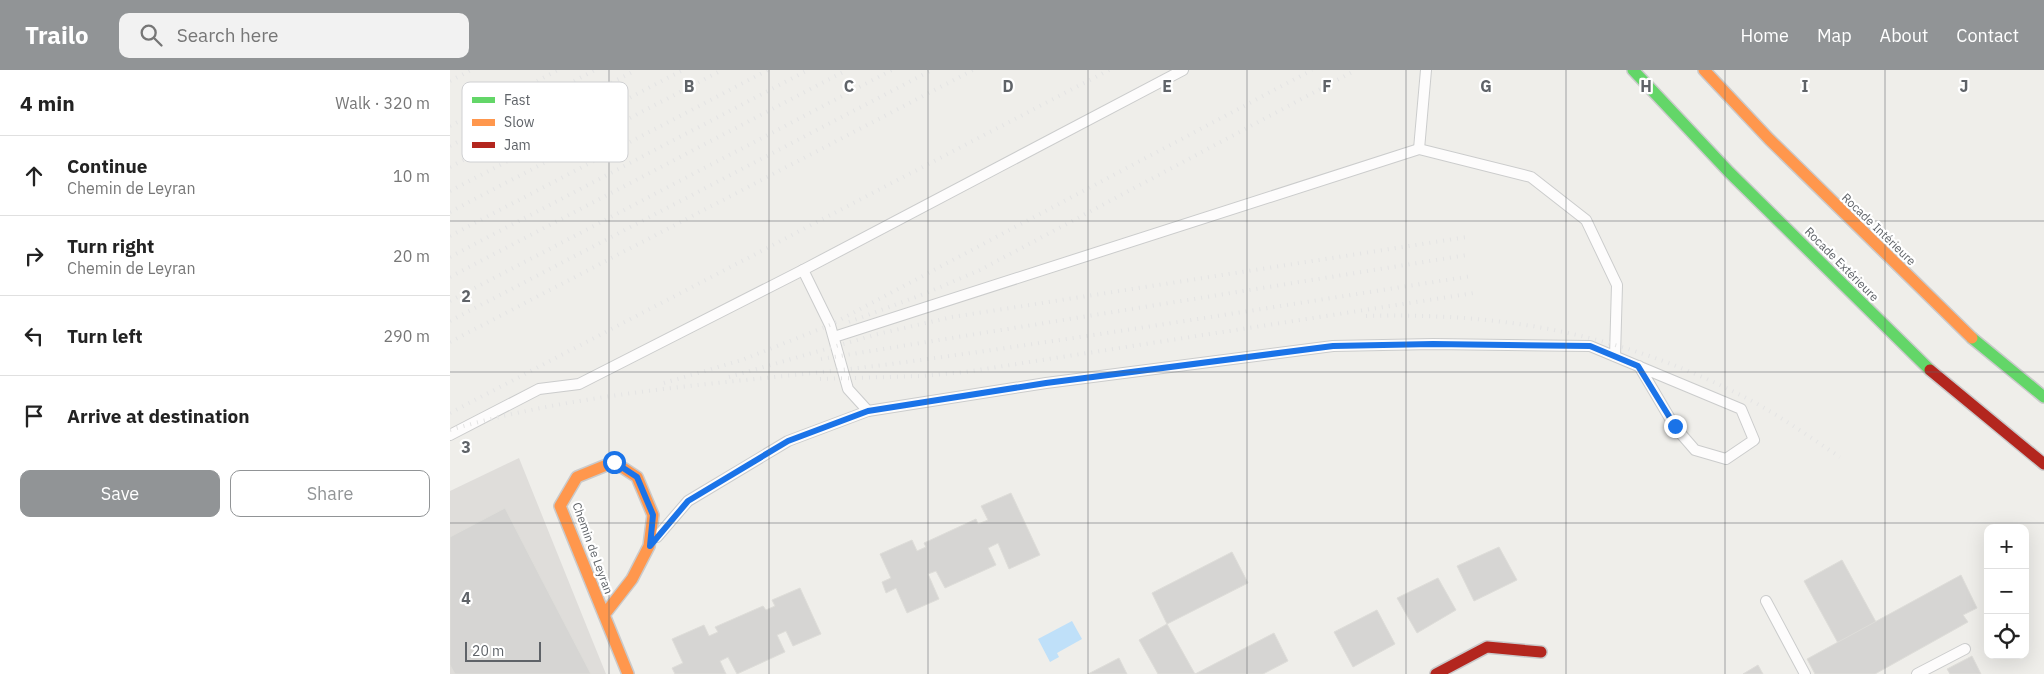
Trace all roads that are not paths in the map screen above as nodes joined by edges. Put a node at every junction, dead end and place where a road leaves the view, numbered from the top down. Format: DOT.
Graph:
graph roads {
  1 [pos="1183,70"];
  2 [pos="1426,70"];
  3 [pos="1634,70"];
  4 [pos="1704,70"];
  5 [pos="1419,150"];
  6 [pos="803,270"];
  7 [pos="834,337"];
  8 [pos="1615,356"];
  9 [pos="1638,366"];
  10 [pos="2044,398"];
  11 [pos="868,411"];
  12 [pos="450,436"];
  13 [pos="2044,464"];
  14 [pos="650,546"];
  15 [pos="1766,601"];
  16 [pos="604,615"];
  17 [pos="1965,649"];
  18 [pos="1541,652"];
  19 [pos="628,674"];
  20 [pos="1436,674"];
  21 [pos="1805,674"];
  22 [pos="1917,674"];
  1 -- 6 [label="lane"];
  2 -- 5 [label="lane"];
  3 -- 13 [label="main road, Rocade Extérieure"];
  4 -- 10 [label="main road, Rocade Intérieure"];
  5 -- 7 [label="lane"];
  5 -- 8 [label="lane"];
  6 -- 7 [label="lane"];
  6 -- 12 [label="lane"];
  7 -- 11 [label="lane"];
  8 -- 9 [label="lane"];
  8 -- 11 [label="lane"];
  9 -- 9 [label="lane"];
  11 -- 14 [label="lane"];
  14 -- 16 [label="main road, Chemin de Leyran"];
  14 -- 16 [label="main road, Chemin de Leyran"];
  15 -- 21 [label="lane"];
  16 -- 19 [label="main road, Chemin de Leyran"];
  17 -- 22 [label="lane"];
  18 -- 20 [label="main road"];
}
